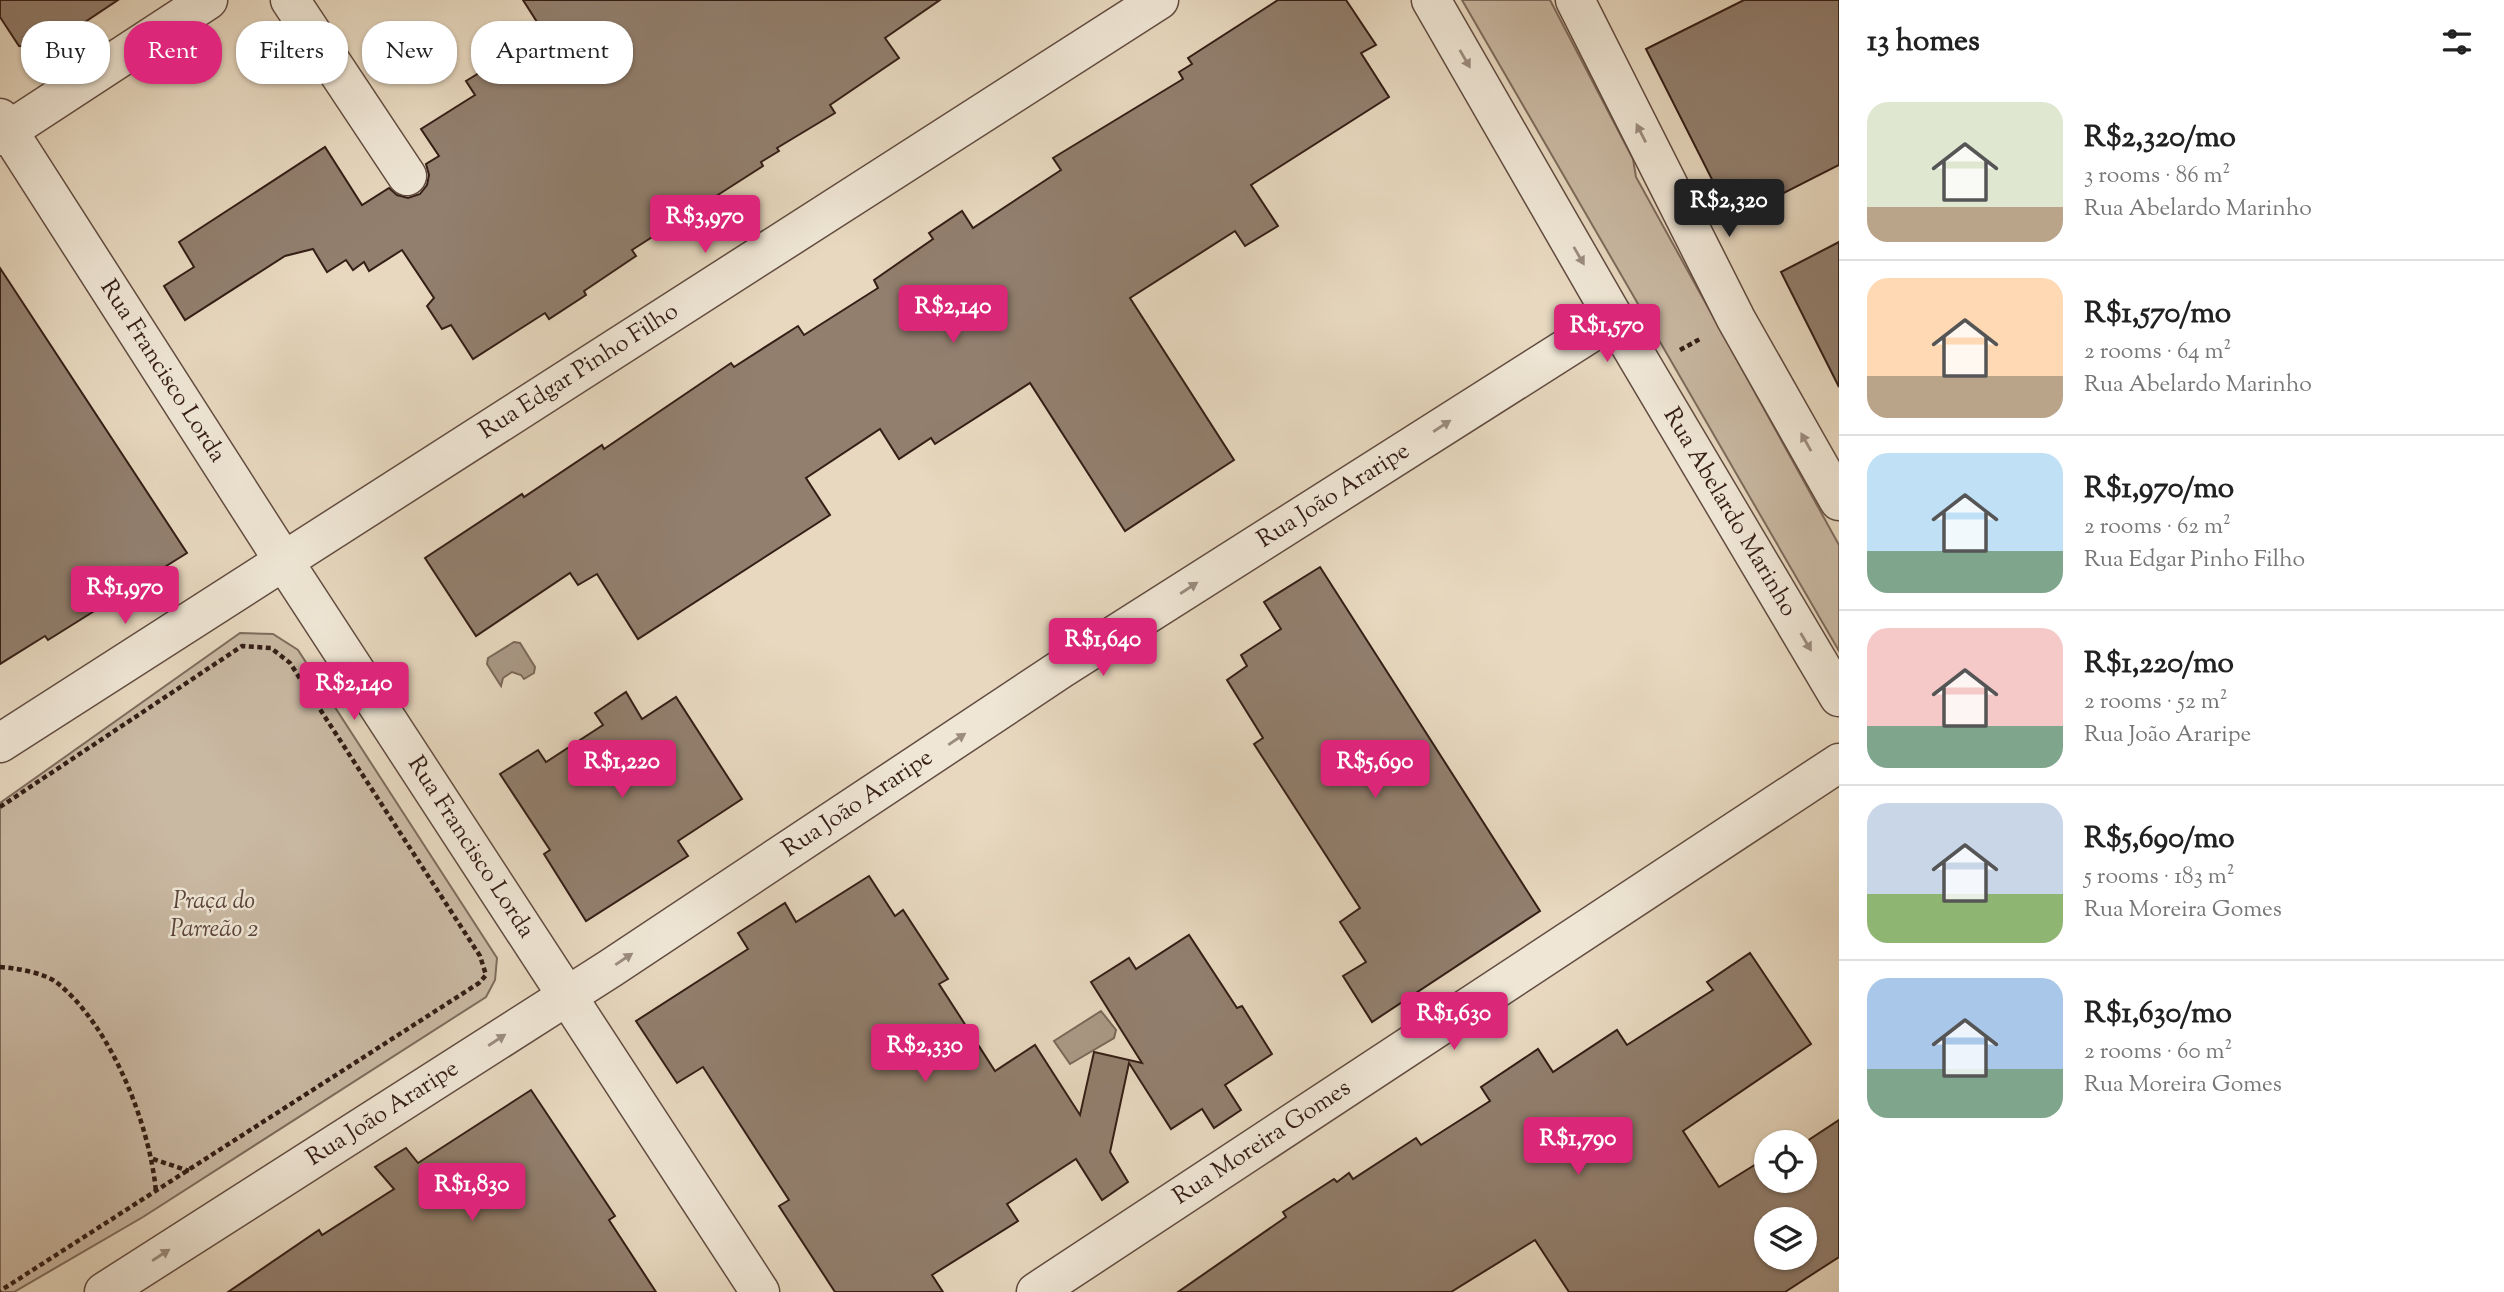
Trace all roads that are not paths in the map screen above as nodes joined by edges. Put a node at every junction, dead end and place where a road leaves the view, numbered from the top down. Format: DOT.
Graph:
graph roads {
  1 [pos="208,0"];
  2 [pos="290,0"];
  3 [pos="1159,0"];
  4 [pos="1431,0"];
  5 [pos="1575,0"];
  6 [pos="3,129"];
  7 [pos="407,176"];
  8 [pos="1614,318"];
  9 [pos="1839,501"];
  10 [pos="283,560"];
  11 [pos="1839,697"];
  12 [pos="0,743"];
  13 [pos="1839,763"];
  14 [pos="567,996"];
  15 [pos="104,1292"];
  16 [pos="760,1292"];
  17 [pos="1036,1292"];
  1 -- 6 [label="street"];
  2 -- 7 [label="street"];
  3 -- 10 [label="street, Rua Edgar Pinho Filho"];
  4 -- 8 [label="street, Rua Abelardo Marinho, one-way"];
  9 -- 5 [label="street, one-way"];
  6 -- 10 [label="street, Rua Francisco Lorda"];
  8 -- 11 [label="street, Rua Abelardo Marinho, one-way"];
  14 -- 8 [label="street, Rua João Araripe, one-way"];
  10 -- 12 [label="street, Rua Edgar Pinho Filho"];
  10 -- 14 [label="street, Rua Francisco Lorda"];
  13 -- 17 [label="street, Rua Moreira Gomes"];
  15 -- 14 [label="street, Rua João Araripe, one-way"];
  14 -- 16 [label="street, Rua Francisco Lorda"];
}
